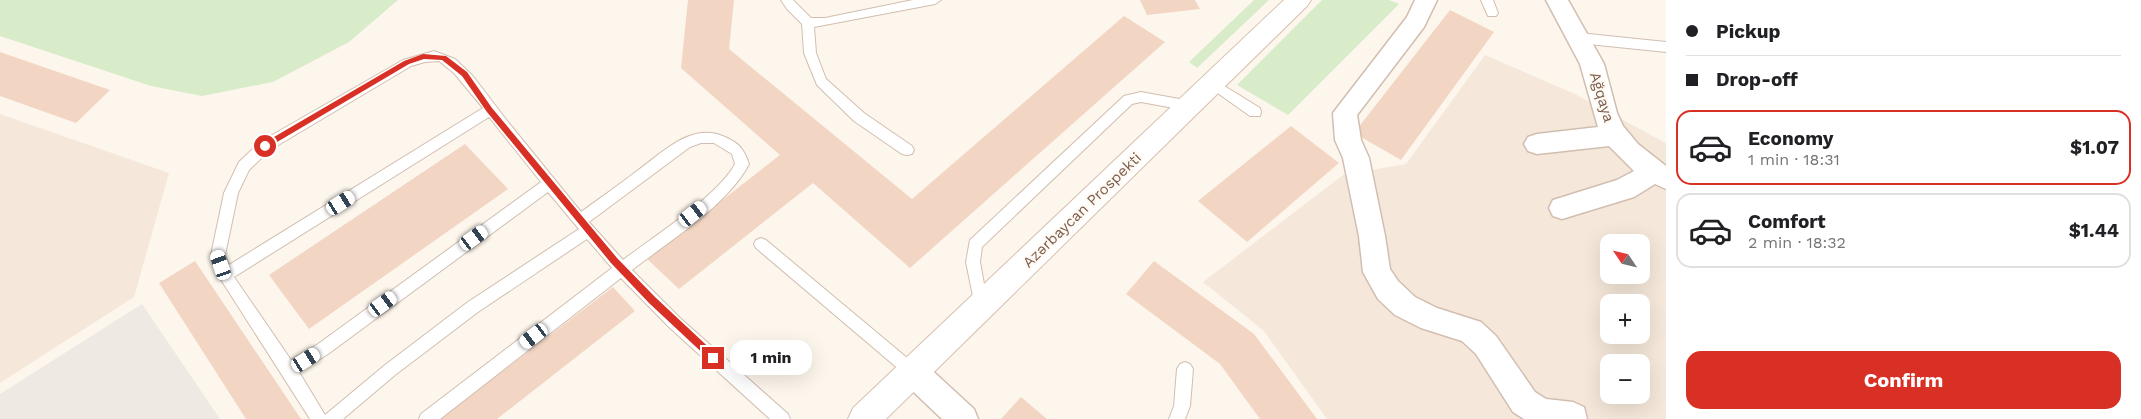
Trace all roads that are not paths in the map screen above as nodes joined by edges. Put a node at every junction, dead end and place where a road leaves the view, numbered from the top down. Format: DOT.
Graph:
graph roads {
  1 [pos="787,0"];
  2 [pos="936,0"];
  3 [pos="1299,0"];
  4 [pos="1426,0"];
  5 [pos="1488,0"];
  6 [pos="1557,0"];
  7 [pos="1492,13"];
  8 [pos="808,23"];
  9 [pos="1579,38"];
  10 [pos="1666,48"];
  11 [pos="1213,84"];
  12 [pos="1190,106"];
  13 [pos="490,110"];
  14 [pos="1255,112"];
  15 [pos="1615,135"];
  16 [pos="1537,144"];
  17 [pos="907,150"];
  18 [pos="1660,176"];
  19 [pos="550,182"];
  20 [pos="1562,208"];
  21 [pos="585,225"];
  22 [pos="760,244"];
  23 [pos="622,269"];
  24 [pos="225,276"];
  25 [pos="981,306"];
  26 [pos="1185,369"];
  27 [pos="289,370"];
  28 [pos="913,372"];
  29 [pos="1573,417"];
  30 [pos="319,419"];
  31 [pos="332,419"];
  32 [pos="427,419"];
  33 [pos="782,419"];
  34 [pos="864,419"];
  35 [pos="963,419"];
  36 [pos="1177,419"];
  1 -- 8 [label="lane"];
  2 -- 8 [label="lane"];
  3 -- 11 [label="street, Azərbaycan Prospekti"];
  4 -- 29 [label="street"];
  5 -- 7 [label="lane"];
  6 -- 9 [label="street, Ağqaya"];
  8 -- 17 [label="lane"];
  9 -- 10 [label="lane"];
  9 -- 15 [label="street, Ağqaya"];
  11 -- 12 [label="street, Azərbaycan Prospekti"];
  11 -- 14 [label="lane"];
  12 -- 25 [label="street, Azərbaycan Prospekti"];
  12 -- 25 [label="lane"];
  13 -- 19 [label="lane"];
  13 -- 24 [label="lane"];
  13 -- 24 [label="lane"];
  15 -- 16 [label="street"];
  15 -- 18 [label="street, Ağqaya"];
  18 -- 20 [label="street"];
  19 -- 21 [label="lane"];
  19 -- 27 [label="lane"];
  21 -- 23 [label="lane"];
  21 -- 23 [label="lane"];
  21 -- 31 [label="lane"];
  22 -- 28 [label="lane"];
  23 -- 32 [label="lane"];
  23 -- 33 [label="lane"];
  24 -- 27 [label="lane"];
  25 -- 28 [label="street, Azərbaycan Prospekti"];
  26 -- 36 [label="lane"];
  27 -- 30 [label="lane"];
  28 -- 34 [label="street, Azərbaycan Prospekti"];
  28 -- 35 [label="street"];
}
